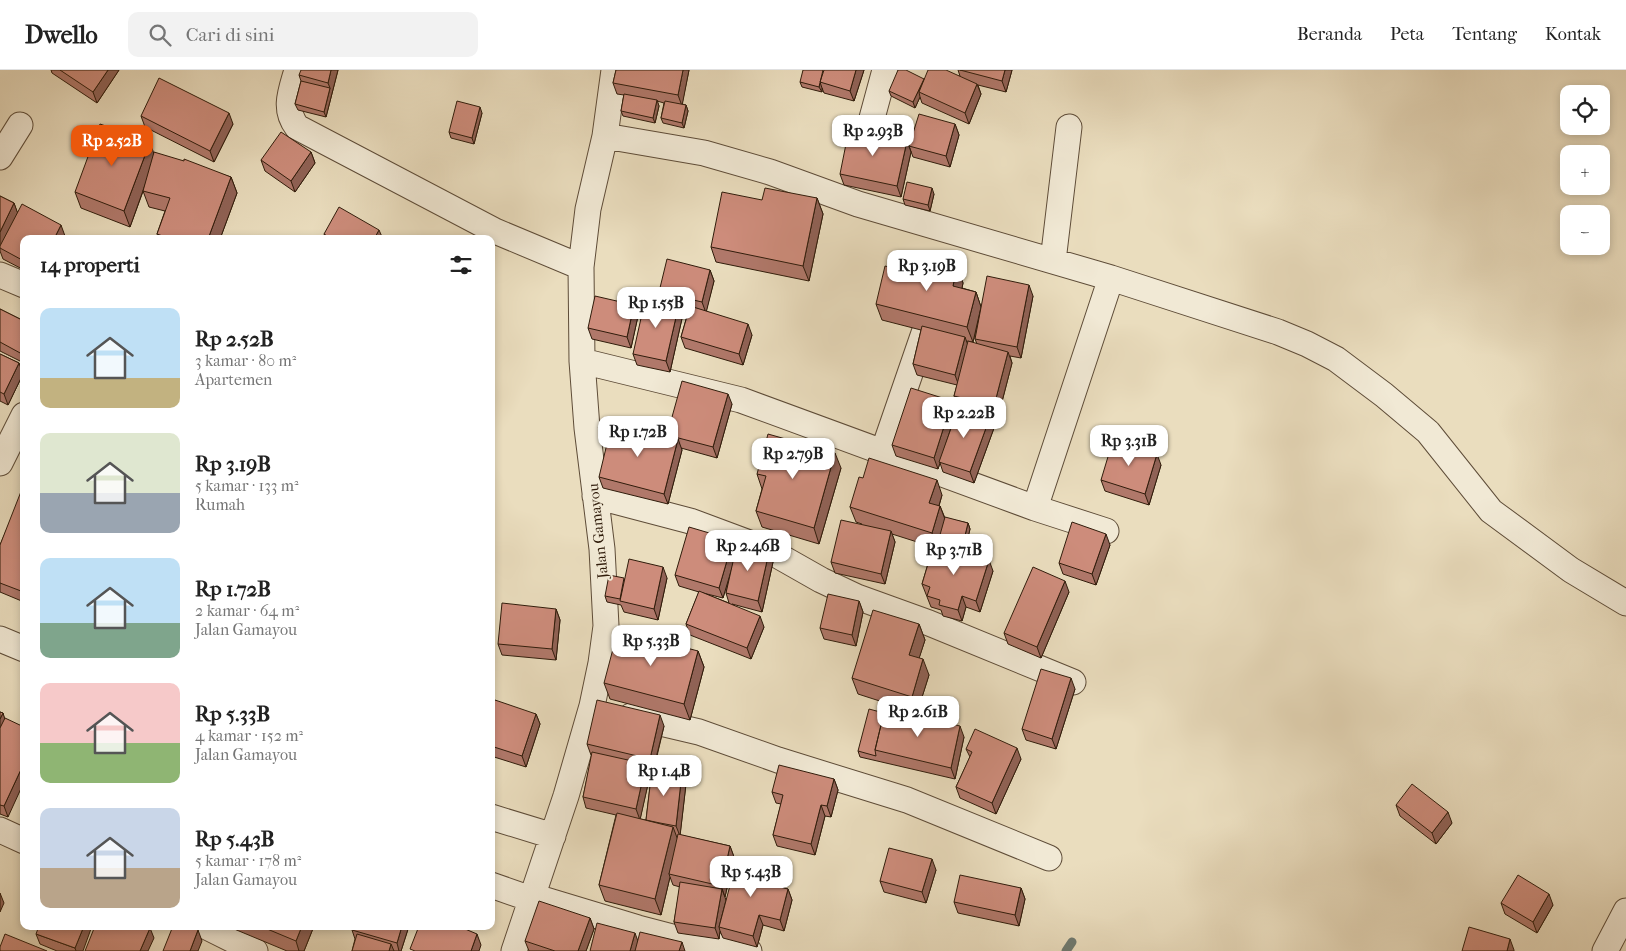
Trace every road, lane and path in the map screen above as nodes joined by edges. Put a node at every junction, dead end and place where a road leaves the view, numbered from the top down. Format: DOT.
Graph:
graph roads {
  1 [pos="614,70"];
  2 [pos="885,70"];
  3 [pos="289,74"];
  4 [pos="872,118"];
  5 [pos="20,125"];
  6 [pos="1069,127"];
  7 [pos="605,136"];
  8 [pos="0,158"];
  9 [pos="1053,261"];
  10 [pos="581,267"];
  11 [pos="0,275"];
  12 [pos="1111,278"];
  13 [pos="20,282"];
  14 [pos="924,333"];
  15 [pos="582,361"];
  16 [pos="14,420"];
  17 [pos="882,452"];
  18 [pos="0,463"];
  19 [pos="594,496"];
  20 [pos="1035,508"];
  21 [pos="1106,531"];
  22 [pos="1626,603"];
  23 [pos="0,639"];
  24 [pos="20,647"];
  25 [pos="1073,682"];
  26 [pos="592,706"];
  27 [pos="495,818"];
  28 [pos="0,830"];
  29 [pos="553,836"];
  30 [pos="20,839"];
  31 [pos="1048,858"];
  32 [pos="495,886"];
  33 [pos="532,897"];
  34 [pos="1626,911"];
  35 [pos="213,930"];
  36 [pos="255,951"];
  37 [pos="514,951"];
  38 [pos="749,951"];
  39 [pos="1604,951"];
  1 -- 7 [label="street, Jalan Gamayou"];
  2 -- 4 [label="street"];
  3 -- 10 [label="street"];
  5 -- 8 [label="street"];
  6 -- 9 [label="street"];
  7 -- 9 [label="street"];
  7 -- 10 [label="street, Jalan Gamayou"];
  9 -- 12 [label="street"];
  10 -- 15 [label="street, Jalan Gamayou"];
  11 -- 13 [label="street"];
  12 -- 20 [label="street"];
  12 -- 22 [label="street"];
  14 -- 17 [label="street"];
  15 -- 17 [label="street"];
  15 -- 19 [label="street, Jalan Gamayou"];
  16 -- 18 [label="street"];
  17 -- 20 [label="street"];
  19 -- 25 [label="street"];
  19 -- 26 [label="street, Jalan Gamayou"];
  20 -- 21 [label="street"];
  23 -- 24 [label="street"];
  26 -- 29 [label="street, Jalan Gamayou"];
  26 -- 31 [label="street"];
  27 -- 29 [label="street"];
  28 -- 30 [label="street"];
  29 -- 33 [label="street, Jalan Gamayou"];
  32 -- 33 [label="street"];
  33 -- 37 [label="street, Jalan Gamayou"];
  33 -- 38 [label="street"];
  34 -- 39 [label="street"];
  35 -- 36 [label="street"];
}
